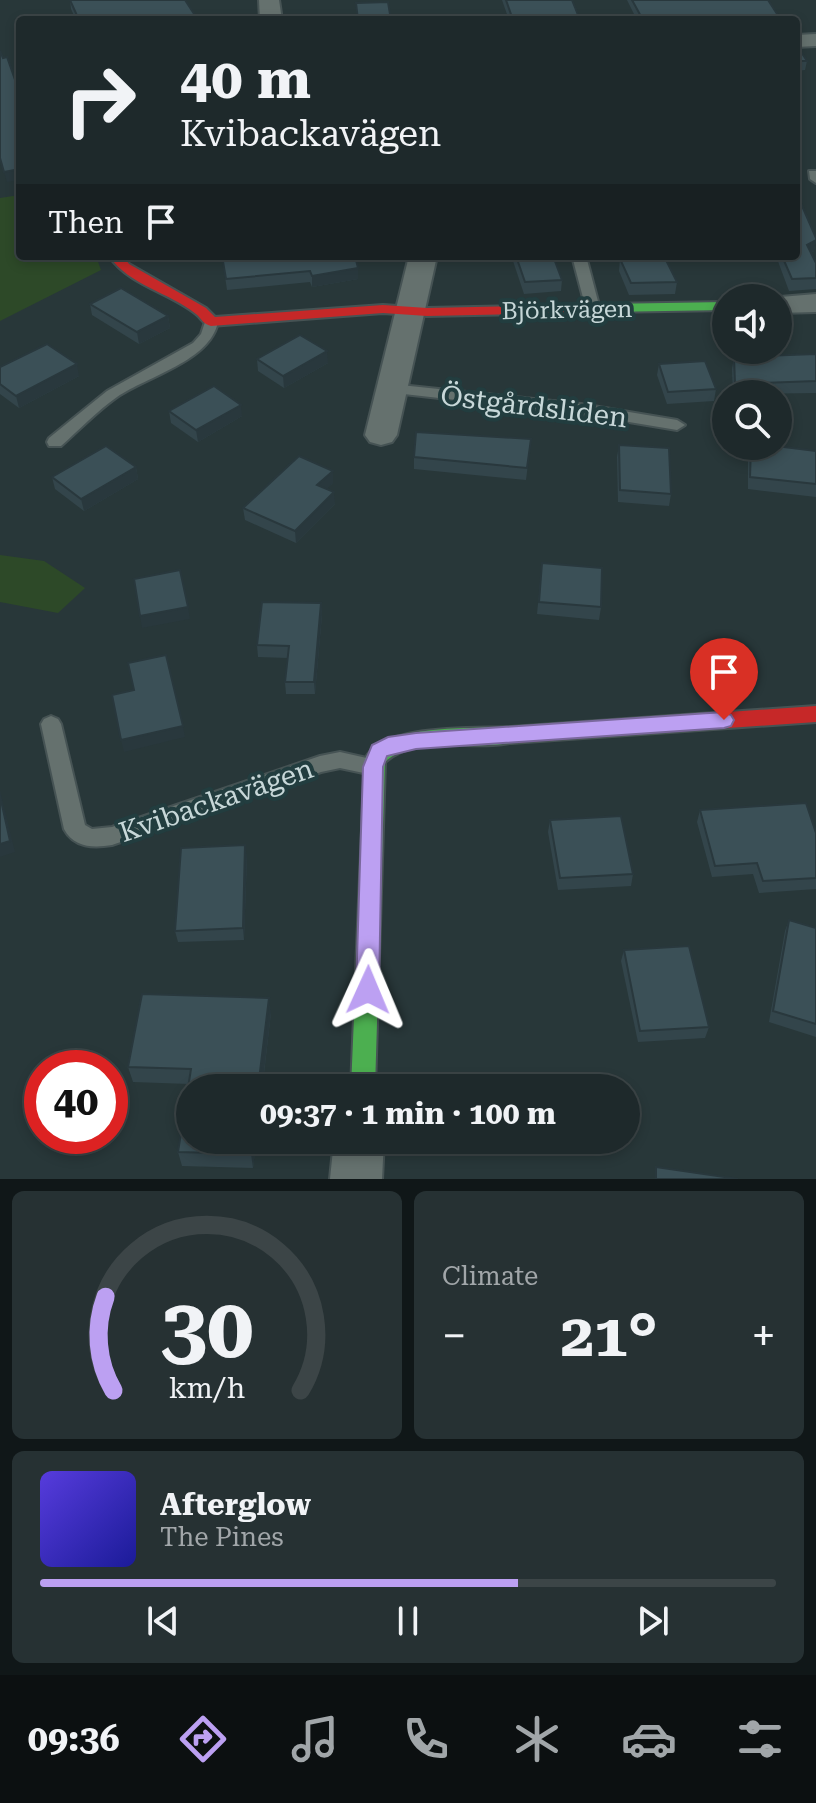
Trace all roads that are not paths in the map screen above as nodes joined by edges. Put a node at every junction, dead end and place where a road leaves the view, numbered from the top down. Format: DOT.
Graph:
graph roads {
  1 [pos="119,260"];
  2 [pos="422,260"];
  3 [pos="580,260"];
  4 [pos="816,303"];
  5 [pos="792,304"];
  6 [pos="712,306"];
  7 [pos="593,309"];
  8 [pos="409,310"];
  9 [pos="211,322"];
  10 [pos="391,389"];
  11 [pos="677,425"];
  12 [pos="381,435"];
  13 [pos="55,442"];
  14 [pos="816,714"];
  15 [pos="51,724"];
  16 [pos="373,767"];
  17 [pos="363,1074"];
  18 [pos="358,1154"];
  19 [pos="356,1179"];
  1 -- 9 [label="street"];
  2 -- 8 [label="street"];
  3 -- 7 [label="lane"];
  4 -- 5 [label="street"];
  6 -- 7 [label="street, Björkvägen"];
  7 -- 8 [label="street, Björkvägen"];
  8 -- 9 [label="street, Björkvägen"];
  8 -- 10 [label="street"];
  9 -- 13 [label="lane"];
  10 -- 11 [label="lane, Östgårdsliden"];
  10 -- 12 [label="street"];
  14 -- 16 [label="street"];
  15 -- 16 [label="lane, Kvibackavägen"];
  16 -- 17 [label="street"];
  18 -- 19 [label="street"];
}
